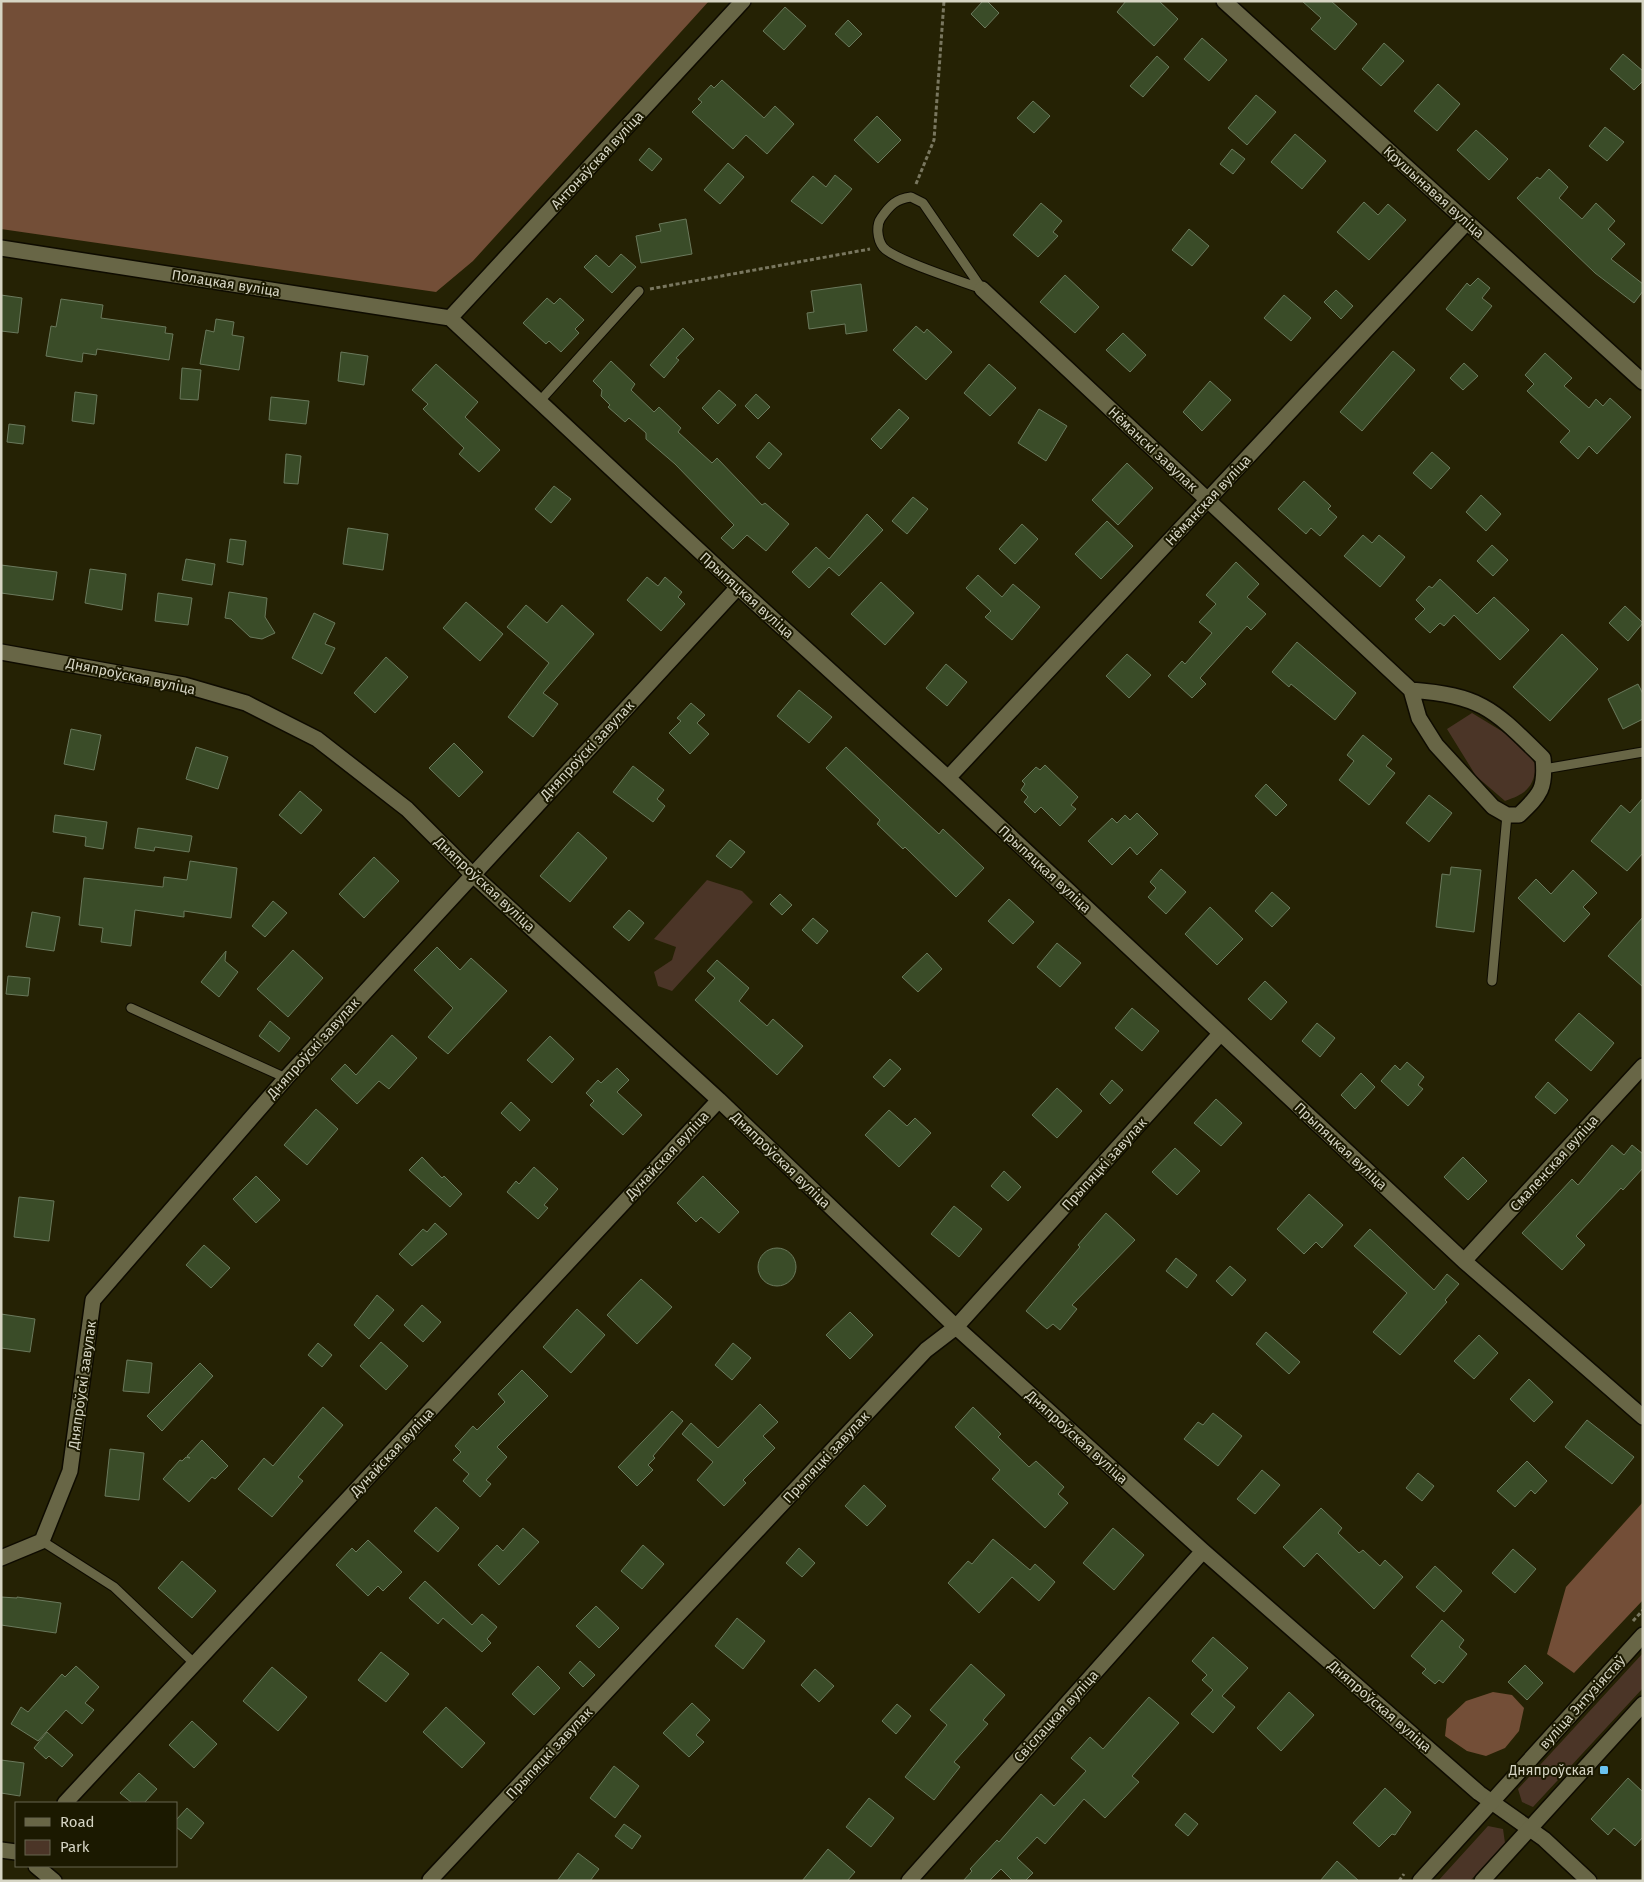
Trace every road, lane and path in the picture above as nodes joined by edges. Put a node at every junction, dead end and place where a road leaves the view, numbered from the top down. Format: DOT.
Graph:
graph roads {
  1 [pos="743,1"];
  2 [pos="944,1"];
  3 [pos="1224,1"];
  4 [pos="911,197"];
  5 [pos="1467,222"];
  6 [pos="883,247"];
  7 [pos="1,248"];
  8 [pos="982,289"];
  9 [pos="639,291"];
  10 [pos="450,318"];
  11 [pos="1643,382"];
  12 [pos="539,402"];
  13 [pos="1208,500"];
  14 [pos="738,587"];
  15 [pos="1,652"];
  16 [pos="1411,690"];
  17 [pos="1643,752"];
  18 [pos="1544,769"];
  19 [pos="948,778"];
  20 [pos="1507,815"];
  21 [pos="472,874"];
  22 [pos="1492,980"];
  23 [pos="131,1008"];
  24 [pos="1220,1034"];
  25 [pos="1643,1066"];
  26 [pos="286,1078"];
  27 [pos="719,1100"];
  28 [pos="1464,1261"];
  29 [pos="956,1327"];
  30 [pos="1643,1417"];
  31 [pos="42,1541"];
  32 [pos="1204,1551"];
  33 [pos="1,1558"];
  34 [pos="1643,1635"];
  35 [pos="194,1664"];
  36 [pos="1643,1704"];
  37 [pos="66,1802"];
  38 [pos="1491,1803"];
  39 [pos="1529,1830"];
  40 [pos="1,1850"];
  41 [pos="15,1852"];
  42 [pos="37,1867"];
  43 [pos="430,1880"];
  44 [pos="54,1881"];
  45 [pos="909,1881"];
  46 [pos="1420,1881"];
  47 [pos="1482,1881"];
  48 [pos="1589,1881"];
  1 -- 10 [label="street, Антонаўская вуліца"];
  2 -- 4 [label="path"];
  3 -- 5 [label="street, Крушынавая вуліца"];
  4 -- 6 [label="lane"];
  4 -- 8 [label="lane"];
  5 -- 11 [label="street, Крушынавая вуліца"];
  5 -- 13 [label="street, Нёманская вуліца"];
  6 -- 8 [label="lane"];
  6 -- 9 [label="path"];
  7 -- 10 [label="street, Полацкая вуліца"];
  8 -- 13 [label="street, Нёманскі завулак"];
  9 -- 12 [label="lane"];
  10 -- 12 [label="street, Прыпяцкая вуліца"];
  12 -- 14 [label="street, Прыпяцкая вуліца"];
  13 -- 16 [label="street, Нёманскі завулак"];
  13 -- 19 [label="street, Нёманская вуліца"];
  14 -- 19 [label="street, Прыпяцкая вуліца"];
  14 -- 21 [label="street, Дняпроўскі завулак"];
  15 -- 21 [label="street, Дняпроўская вуліца"];
  16 -- 18 [label="street"];
  16 -- 20 [label="street"];
  17 -- 18 [label="lane"];
  18 -- 20 [label="street"];
  19 -- 24 [label="street, Прыпяцкая вуліца"];
  20 -- 22 [label="lane"];
  21 -- 26 [label="street, Дняпроўскі завулак"];
  21 -- 27 [label="street, Дняпроўская вуліца"];
  23 -- 26 [label="lane"];
  24 -- 28 [label="street, Прыпяцкая вуліца"];
  24 -- 29 [label="street, Прыпяцкі завулак"];
  25 -- 28 [label="street, Смаленская вуліца"];
  26 -- 31 [label="street, Дняпроўскі завулак"];
  27 -- 29 [label="street, Дняпроўская вуліца"];
  27 -- 35 [label="street, Дунайская вуліца"];
  28 -- 30 [label="street, Прыпяцкая вуліца"];
  29 -- 32 [label="street, Дняпроўская вуліца"];
  29 -- 43 [label="street, Прыпяцкі завулак"];
  31 -- 33 [label="street"];
  31 -- 35 [label="lane"];
  32 -- 38 [label="street, Дняпроўская вуліца"];
  32 -- 45 [label="street, Свіслацкая вуліца"];
  34 -- 38 [label="street, вуліца Энтузіястаў"];
  35 -- 37 [label="street, Дунайская вуліца"];
  36 -- 39 [label="street"];
  38 -- 39 [label="street, Дняпроўская вуліца"];
  38 -- 46 [label="street, вуліца Энтузіястаў"];
  39 -- 47 [label="street"];
  39 -- 48 [label="street, Дняпроўская вуліца"];
  40 -- 41 [label="street"];
  42 -- 44 [label="street"];
}
